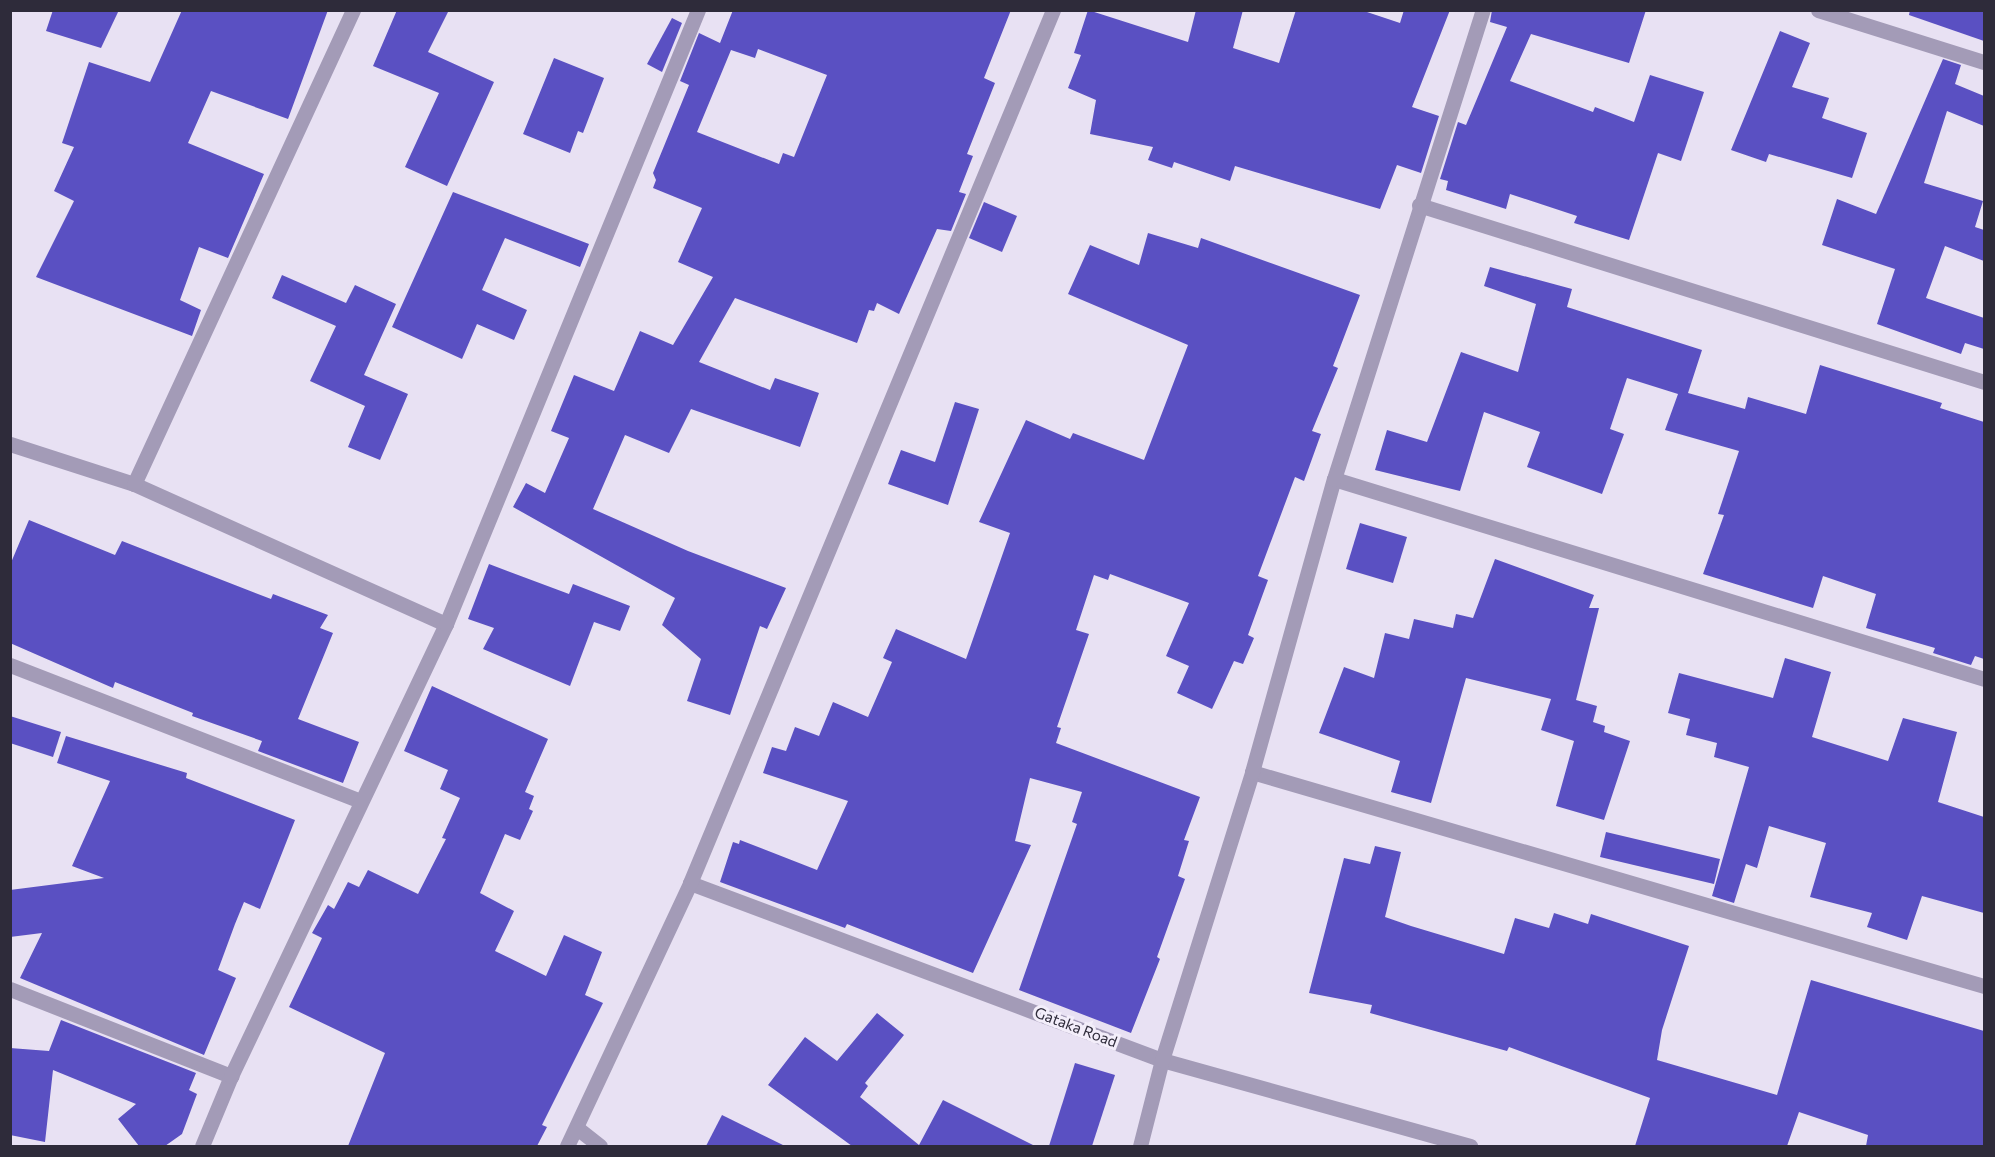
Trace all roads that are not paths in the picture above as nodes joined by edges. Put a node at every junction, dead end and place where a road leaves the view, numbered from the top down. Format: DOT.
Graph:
graph roads {
  1 [pos="353,10"];
  2 [pos="698,10"];
  3 [pos="1053,10"];
  4 [pos="1483,10"];
  5 [pos="1818,10"];
  6 [pos="1984,63"];
  7 [pos="1419,205"];
  8 [pos="1984,382"];
  9 [pos="10,444"];
  10 [pos="1334,479"];
  11 [pos="134,484"];
  12 [pos="446,624"];
  13 [pos="10,665"];
  14 [pos="1984,679"];
  15 [pos="1252,772"];
  16 [pos="361,801"];
  17 [pos="690,883"];
  18 [pos="1984,986"];
  19 [pos="10,989"];
  20 [pos="1162,1060"];
  21 [pos="231,1076"];
  22 [pos="577,1128"];
  23 [pos="202,1146"];
  24 [pos="567,1146"];
  25 [pos="600,1146"];
  26 [pos="1140,1146"];
  27 [pos="1470,1146"];
  1 -- 11 [label="street"];
  2 -- 12 [label="street"];
  3 -- 17 [label="street"];
  4 -- 7 [label="street"];
  5 -- 6 [label="street"];
  7 -- 8 [label="street"];
  7 -- 10 [label="street"];
  9 -- 11 [label="street"];
  10 -- 14 [label="street"];
  10 -- 15 [label="street"];
  11 -- 12 [label="street"];
  12 -- 16 [label="street"];
  13 -- 16 [label="street"];
  15 -- 18 [label="street"];
  15 -- 20 [label="street"];
  16 -- 21 [label="street"];
  17 -- 20 [label="street, Gataka Road"];
  17 -- 22 [label="street"];
  19 -- 21 [label="street"];
  20 -- 26 [label="street"];
  20 -- 27 [label="street, Gataka Road"];
  21 -- 23 [label="street"];
  22 -- 24 [label="street"];
  22 -- 25 [label="street"];
}
